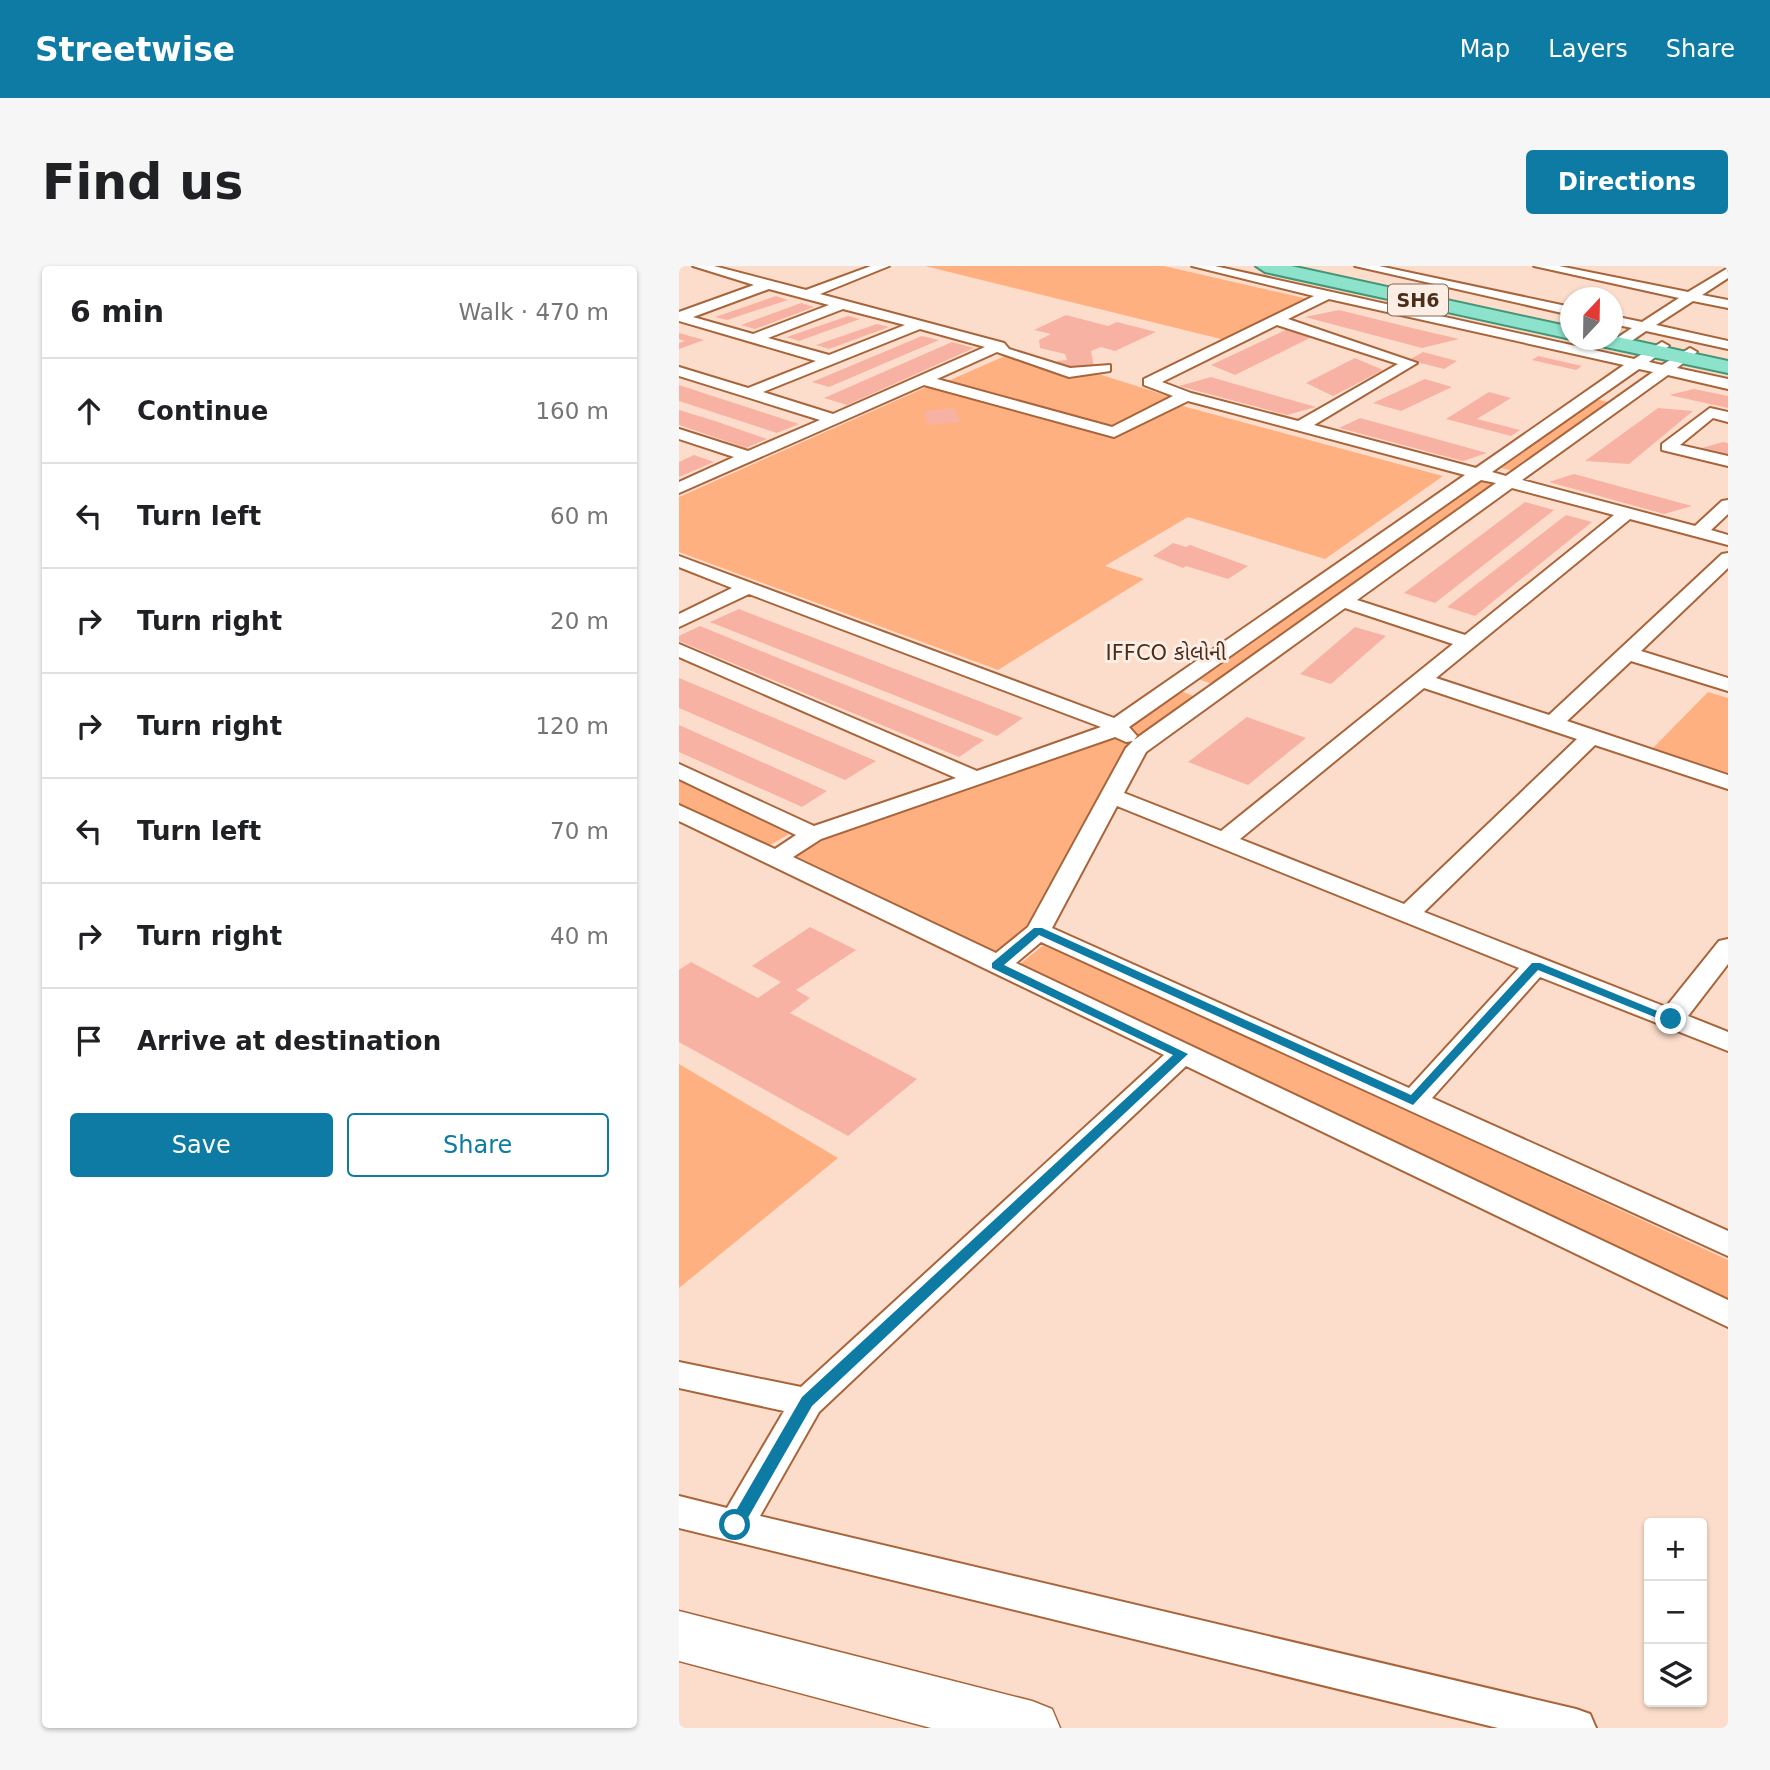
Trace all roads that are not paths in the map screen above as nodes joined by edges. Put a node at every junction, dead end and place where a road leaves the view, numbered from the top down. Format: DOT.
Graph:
graph roads {
  1 [pos="699,266"];
  2 [pos="883,266"];
  3 [pos="1198,266"];
  4 [pos="1265,266"];
  5 [pos="1292,266"];
  6 [pos="1361,266"];
  7 [pos="1540,266"];
  8 [pos="1711,266"];
  9 [pos="1728,271"];
  10 [pos="769,285"];
  11 [pos="806,295"];
  12 [pos="1327,295"];
  13 [pos="1690,297"];
  14 [pos="843,304"];
  15 [pos="1728,304"];
  16 [pos="1560,309"];
  17 [pos="679,317"];
  18 [pos="1276,320"];
  19 [pos="918,325"];
  20 [pos="1560,325"];
  21 [pos="1560,331"];
  22 [pos="1623,336"];
  23 [pos="1623,337"];
  24 [pos="755,338"];
  25 [pos="1623,338"];
  26 [pos="1728,345"];
  27 [pos="999,346"];
  28 [pos="1686,355"];
  29 [pos="1660,356"];
  30 [pos="830,360"];
  31 [pos="1728,361"];
  32 [pos="1636,364"];
  33 [pos="1728,367"];
  34 [pos="1105,368"];
  35 [pos="679,371"];
  36 [pos="924,380"];
  37 [pos="1728,384"];
  38 [pos="748,393"];
  39 [pos="1186,396"];
  40 [pos="1728,417"];
  41 [pos="834,419"];
  42 [pos="1301,426"];
  43 [pos="679,434"];
  44 [pos="749,457"];
  45 [pos="1728,461"];
  46 [pos="1479,474"];
  47 [pos="1509,482"];
  48 [pos="679,488"];
  49 [pos="1728,505"];
  50 [pos="1627,513"];
  51 [pos="1699,532"];
  52 [pos="1728,540"];
  53 [pos="1728,558"];
  54 [pos="679,561"];
  55 [pos="748,587"];
  56 [pos="1342,601"];
  57 [pos="679,621"];
  58 [pos="1467,642"];
  59 [pos="679,650"];
  60 [pos="1627,653"];
  61 [pos="1421,680"];
  62 [pos="1180,682"];
  63 [pos="1728,685"];
  64 [pos="1213,693"];
  65 [pos="1552,724"];
  66 [pos="1117,726"];
  67 [pos="1591,737"];
  68 [pos="1137,748"];
  69 [pos="679,771"];
  70 [pos="977,779"];
  71 [pos="1728,782"];
  72 [pos="1111,796"];
  73 [pos="679,812"];
  74 [pos="813,834"];
  75 [pos="1223,841"];
  76 [pos="776,858"];
  77 [pos="1407,914"];
  78 [pos="1038,931"];
  79 [pos="1728,947"];
  80 [pos="1536,965"];
  81 [pos="996,966"];
  82 [pos="1671,1019"];
  83 [pos="1728,1042"];
  84 [pos="1182,1054"];
  85 [pos="1413,1101"];
  86 [pos="1728,1244"];
  87 [pos="1728,1314"];
  88 [pos="679,1375"];
  89 [pos="807,1402"];
  90 [pos="679,1512"];
  91 [pos="735,1525"];
  92 [pos="679,1636"];
  93 [pos="934,1716"];
  94 [pos="1032,1728"];
  95 [pos="1576,1728"];
  1 -- 10 [label="street"];
  2 -- 11 [label="street"];
  3 -- 12 [label="street"];
  4 -- 21 [label="main road, SH6"];
  5 -- 20 [label="main road, SH6"];
  6 -- 16 [label="street"];
  7 -- 13 [label="street"];
  8 -- 9 [label="street"];
  9 -- 13 [label="street"];
  10 -- 11 [label="street"];
  10 -- 17 [label="street"];
  11 -- 14 [label="street"];
  12 -- 18 [label="street"];
  12 -- 32 [label="street"];
  13 -- 15 [label="street"];
  13 -- 22 [label="street"];
  14 -- 19 [label="street"];
  14 -- 24 [label="street"];
  17 -- 24 [label="street"];
  18 -- 39 [label="street"];
  18 -- 42 [label="street"];
  19 -- 27 [label="street"];
  19 -- 30 [label="street"];
  23 -- 26 [label="street"];
  24 -- 30 [label="street"];
  25 -- 29 [label="main road"];
  27 -- 34 [label="street"];
  27 -- 36 [label="street"];
  28 -- 29 [label="main road"];
  28 -- 31 [label="main road"];
  28 -- 33 [label="main road"];
  29 -- 32 [label="street"];
  29 -- 32 [label="street"];
  29 -- 37 [label="street"];
  29 -- 47 [label="street"];
  30 -- 38 [label="street"];
  32 -- 46 [label="street"];
  35 -- 38 [label="street"];
  36 -- 39 [label="street"];
  36 -- 41 [label="street"];
  38 -- 41 [label="street"];
  39 -- 42 [label="street"];
  40 -- 45 [label="street"];
  41 -- 44 [label="street"];
  42 -- 46 [label="street"];
  43 -- 44 [label="street"];
  44 -- 48 [label="street"];
  46 -- 47 [label="street"];
  46 -- 62 [label="street"];
  47 -- 50 [label="street"];
  47 -- 56 [label="street"];
  49 -- 51 [label="street"];
  50 -- 51 [label="street"];
  50 -- 58 [label="street"];
  51 -- 52 [label="street"];
  53 -- 60 [label="street"];
  54 -- 55 [label="street"];
  55 -- 57 [label="street"];
  55 -- 66 [label="street"];
  56 -- 58 [label="street"];
  56 -- 64 [label="street"];
  58 -- 61 [label="street"];
  59 -- 70 [label="street"];
  60 -- 63 [label="street"];
  60 -- 65 [label="street"];
  61 -- 65 [label="street"];
  61 -- 75 [label="street"];
  62 -- 64 [label="street"];
  62 -- 66 [label="street"];
  64 -- 68 [label="street"];
  65 -- 67 [label="street"];
  66 -- 68 [label="street"];
  66 -- 70 [label="street"];
  67 -- 71 [label="street"];
  67 -- 77 [label="street"];
  68 -- 72 [label="street"];
  69 -- 74 [label="street"];
  70 -- 74 [label="street"];
  72 -- 75 [label="street"];
  72 -- 78 [label="street"];
  73 -- 76 [label="street"];
  74 -- 76 [label="street"];
  75 -- 77 [label="street"];
  76 -- 81 [label="street"];
  77 -- 80 [label="street"];
  78 -- 81 [label="street"];
  78 -- 85 [label="street"];
  79 -- 82 [label="street"];
  80 -- 82 [label="street"];
  80 -- 85 [label="street"];
  81 -- 84 [label="street"];
  82 -- 83 [label="street"];
  84 -- 87 [label="street"];
  84 -- 89 [label="street"];
  85 -- 86 [label="street"];
  88 -- 89 [label="street"];
  89 -- 91 [label="street"];
  90 -- 91 [label="street"];
  91 -- 95 [label="street"];
  92 -- 93 [label="street"];
  93 -- 94 [label="street"];
}
